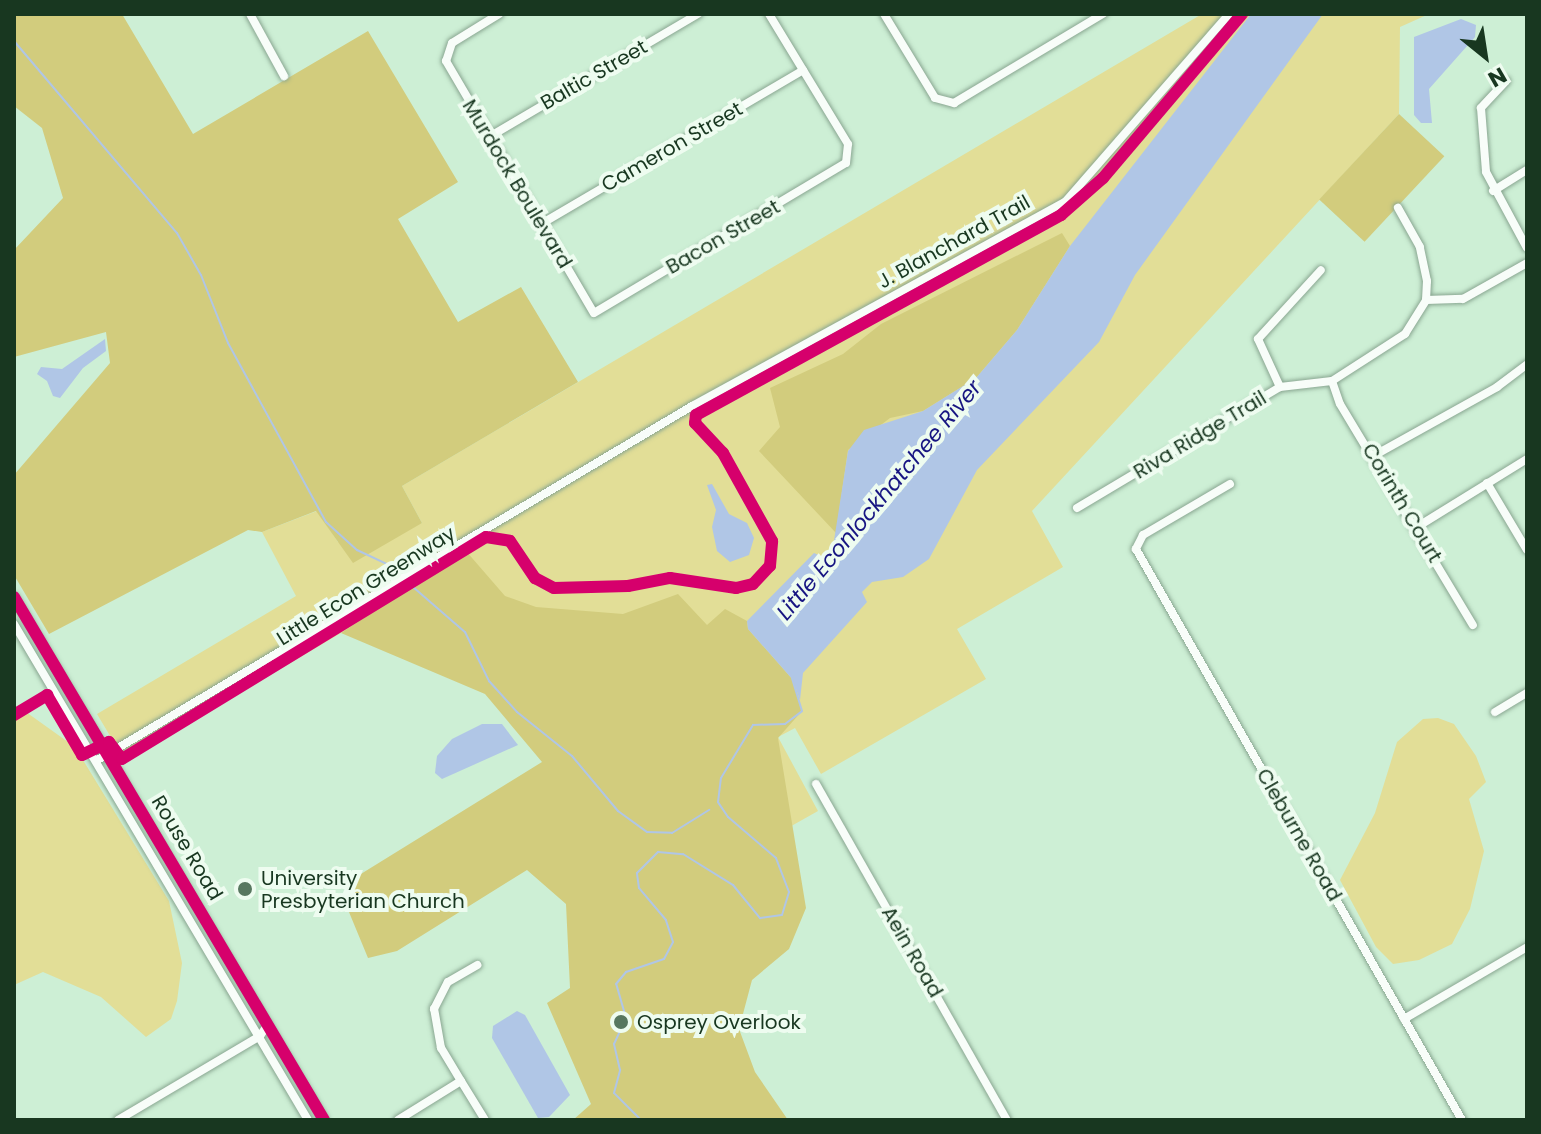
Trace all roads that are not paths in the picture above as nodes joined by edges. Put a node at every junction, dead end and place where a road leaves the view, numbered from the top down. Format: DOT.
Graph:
graph roads {
  1 [pos="250,14"];
  2 [pos="499,14"];
  3 [pos="698,14"];
  4 [pos="769,14"];
  5 [pos="884,14"];
  6 [pos="1103,14"];
  7 [pos="1229,14"];
  8 [pos="803,70"];
  9 [pos="284,76"];
  10 [pos="1506,81"];
  11 [pos="489,137"];
  12 [pos="1527,170"];
  13 [pos="1493,191"];
  14 [pos="1398,208"];
  15 [pos="541,224"];
  16 [pos="1527,248"];
  17 [pos="1527,263"];
  18 [pos="1321,270"];
  19 [pos="1426,300"];
  20 [pos="594,313"];
  21 [pos="1527,364"];
  22 [pos="1332,381"];
  23 [pos="1280,387"];
  24 [pos="1375,455"];
  25 [pos="1527,459"];
  26 [pos="1487,483"];
  27 [pos="1230,484"];
  28 [pos="1077,508"];
  29 [pos="1417,527"];
  30 [pos="1527,550"];
  31 [pos="14,597"];
  32 [pos="14,624"];
  33 [pos="1473,625"];
  34 [pos="1527,693"];
  35 [pos="1495,712"];
  36 [pos="108,754"];
  37 [pos="96,761"];
  38 [pos="816,784"];
  39 [pos="1527,947"];
  40 [pos="477,965"];
  41 [pos="1404,1019"];
  42 [pos="268,1024"];
  43 [pos="260,1036"];
  44 [pos="461,1081"];
  45 [pos="118,1120"];
  46 [pos="308,1120"];
  47 [pos="324,1120"];
  48 [pos="398,1120"];
  49 [pos="485,1120"];
  50 [pos="1007,1120"];
  51 [pos="1462,1120"];
  1 -- 9 [label="street"];
  2 -- 11 [label="street, Murdock Boulevard"];
  3 -- 11 [label="street, Baltic Street"];
  4 -- 8 [label="street"];
  5 -- 6 [label="street"];
  7 -- 36 [label="street, J. Blanchard Trail"];
  8 -- 15 [label="street, Cameron Street"];
  8 -- 20 [label="street, Bacon Street"];
  10 -- 13 [label="street"];
  11 -- 15 [label="street, Murdock Boulevard"];
  12 -- 13 [label="street"];
  13 -- 16 [label="street"];
  14 -- 19 [label="street"];
  15 -- 20 [label="street, Murdock Boulevard"];
  17 -- 19 [label="street"];
  18 -- 23 [label="street"];
  19 -- 22 [label="street, Riva Ridge Trail"];
  21 -- 24 [label="street"];
  22 -- 23 [label="street, Riva Ridge Trail"];
  22 -- 24 [label="street, Corinth Court"];
  23 -- 28 [label="street, Riva Ridge Trail"];
  24 -- 29 [label="street, Corinth Court"];
  25 -- 26 [label="street"];
  26 -- 29 [label="street"];
  26 -- 30 [label="street"];
  27 -- 41 [label="street, Cleburne Road"];
  29 -- 33 [label="street, Corinth Court"];
  31 -- 36 [label="street, Rouse Road"];
  32 -- 37 [label="street, Rouse Road"];
  34 -- 35 [label="street"];
  36 -- 37 [label="street, J. Blanchard Trail"];
  36 -- 42 [label="street, Rouse Road"];
  37 -- 43 [label="street, Rouse Road"];
  38 -- 50 [label="street, Aein Road"];
  39 -- 41 [label="street"];
  40 -- 44 [label="street"];
  41 -- 51 [label="street, Cleburne Road"];
  42 -- 43 [label="street"];
  42 -- 47 [label="street, Rouse Road"];
  43 -- 45 [label="street"];
  43 -- 46 [label="street, Rouse Road"];
  44 -- 48 [label="street"];
  44 -- 49 [label="street"];
}
